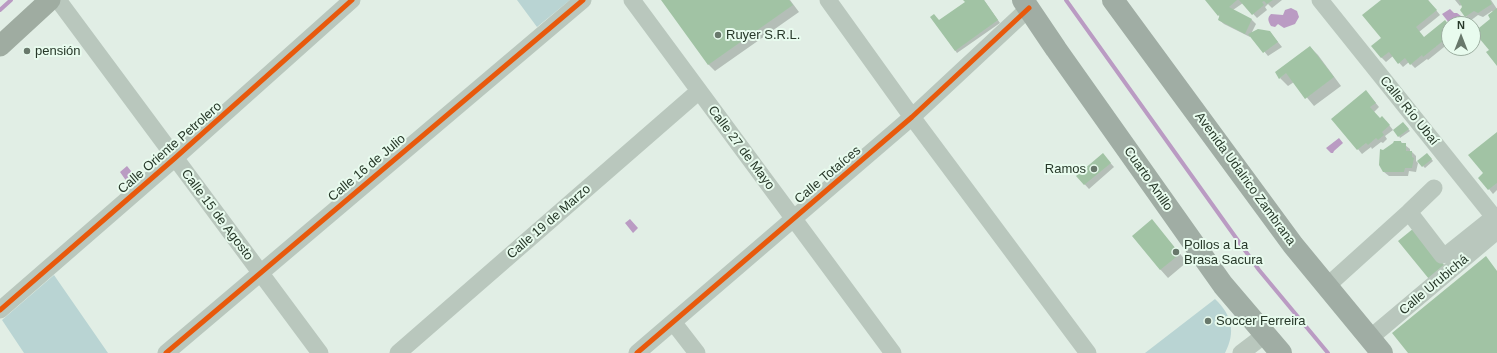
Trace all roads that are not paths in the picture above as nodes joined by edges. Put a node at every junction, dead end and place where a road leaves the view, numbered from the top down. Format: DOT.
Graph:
graph roads {
  1 [pos="50,0"];
  2 [pos="58,0"];
  3 [pos="352,0"];
  4 [pos="583,0"];
  5 [pos="632,0"];
  6 [pos="828,0"];
  7 [pos="1113,0"];
  8 [pos="1320,0"];
  9 [pos="1026,4"];
  10 [pos="0,46"];
  11 [pos="699,91"];
  12 [pos="912,117"];
  13 [pos="175,158"];
  14 [pos="1434,188"];
  15 [pos="1410,212"];
  16 [pos="793,218"];
  17 [pos="1496,224"];
  18 [pos="260,272"];
  19 [pos="1327,286"];
  20 [pos="0,310"];
  21 [pos="673,322"];
  22 [pos="1266,334"];
  23 [pos="1376,346"];
  24 [pos="166,353"];
  25 [pos="320,353"];
  26 [pos="398,353"];
  27 [pos="637,353"];
  28 [pos="697,353"];
  29 [pos="893,353"];
  30 [pos="1088,353"];
  31 [pos="1241,353"];
  32 [pos="1281,353"];
  1 -- 10 [label="main road"];
  2 -- 13 [label="street, Calle 15 de Agosto"];
  3 -- 13 [label="street, Calle Oriente Petrolero"];
  4 -- 18 [label="street, Calle 16 de Julio"];
  5 -- 11 [label="street, Calle 27 de Mayo"];
  6 -- 12 [label="street"];
  7 -- 19 [label="highway, Avenida Udalrico Zambrana"];
  8 -- 17 [label="street, Calle Río Ubaí"];
  9 -- 12 [label="street, Calle Totaíces"];
  9 -- 22 [label="highway, Cuarto Anillo"];
  11 -- 16 [label="street, Calle 27 de Mayo"];
  11 -- 26 [label="street, Calle 19 de Marzo"];
  12 -- 16 [label="street, Calle Totaíces"];
  12 -- 30 [label="street"];
  13 -- 18 [label="street, Calle 15 de Agosto"];
  13 -- 20 [label="street, Calle Oriente Petrolero"];
  14 -- 15 [label="street"];
  15 -- 17 [label="street"];
  15 -- 19 [label="street"];
  16 -- 21 [label="street, Calle Totaíces"];
  16 -- 29 [label="street, Calle 27 de Mayo"];
  17 -- 23 [label="street, Calle Urubichá"];
  18 -- 24 [label="street, Calle 16 de Julio"];
  18 -- 25 [label="street, Calle 15 de Agosto"];
  19 -- 23 [label="highway, Avenida Udalrico Zambrana"];
  21 -- 27 [label="street, Calle Totaíces"];
  21 -- 28 [label="street"];
  22 -- 31 [label="street"];
  22 -- 32 [label="highway, Cuarto Anillo"];
}
